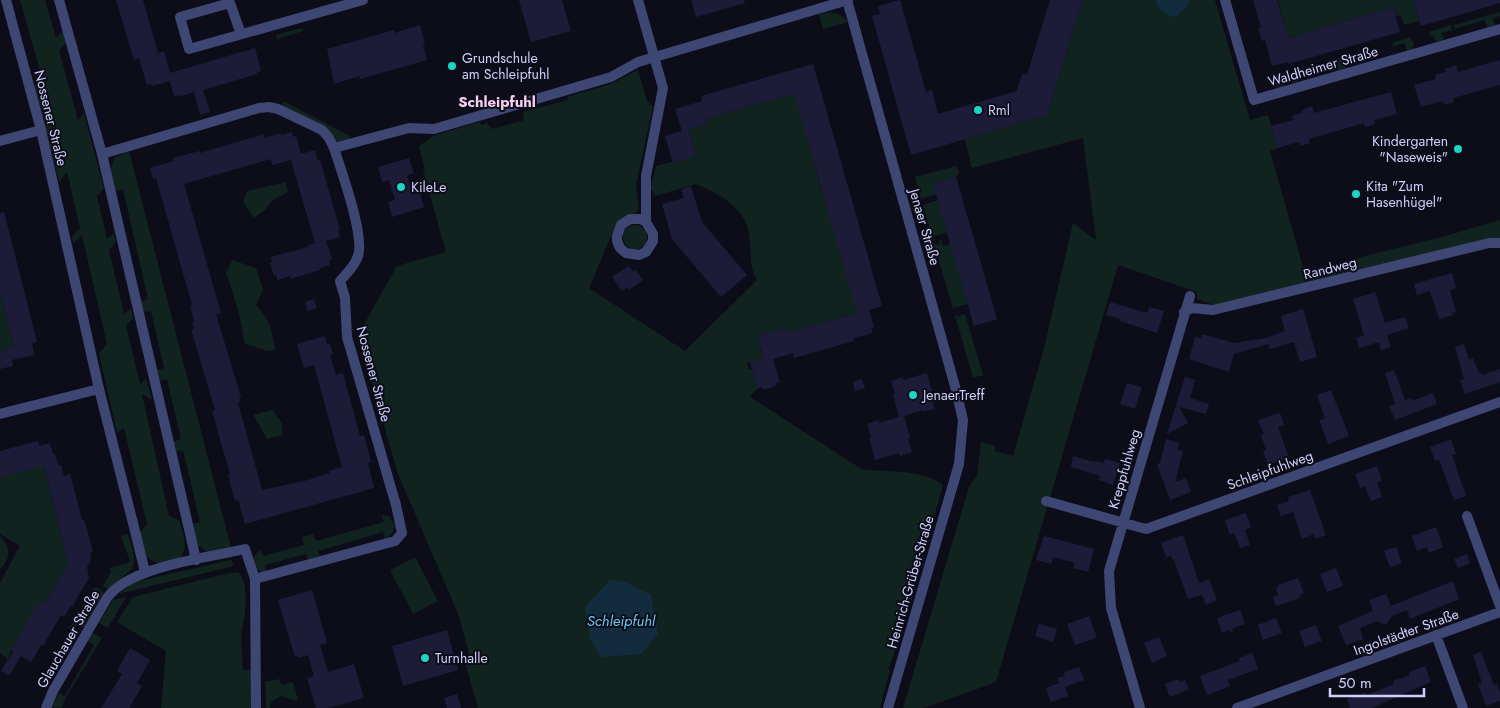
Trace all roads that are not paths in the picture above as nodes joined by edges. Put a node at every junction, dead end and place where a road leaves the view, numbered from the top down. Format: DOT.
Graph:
graph roads {
  1 [pos="6,0"];
  2 [pos="59,0"];
  3 [pos="364,0"];
  4 [pos="638,0"];
  5 [pos="848,0"];
  6 [pos="1225,0"];
  7 [pos="1500,29"];
  8 [pos="241,34"];
  9 [pos="654,57"];
  10 [pos="41,130"];
  11 [pos="0,141"];
  12 [pos="334,148"];
  13 [pos="102,154"];
  14 [pos="646,222"];
  15 [pos="1500,244"];
  16 [pos="1190,296"];
  17 [pos="1184,312"];
  18 [pos="100,389"];
  19 [pos="1500,402"];
  20 [pos="0,414"];
  21 [pos="959,464"];
  22 [pos="1046,501"];
  23 [pos="1467,516"];
  24 [pos="1123,522"];
  25 [pos="196,560"];
  26 [pos="145,572"];
  27 [pos="254,579"];
  28 [pos="1500,606"];
  29 [pos="1500,612"];
  30 [pos="1436,635"];
  31 [pos="46,708"];
  32 [pos="256,708"];
  33 [pos="888,708"];
  34 [pos="1140,708"];
  35 [pos="1237,708"];
  36 [pos="1463,708"];
  1 -- 10 [label="street, Nossener Straße"];
  2 -- 13 [label="street"];
  3 -- 8 [label="street"];
  4 -- 9 [label="street"];
  5 -- 9 [label="street"];
  5 -- 21 [label="street, Jenaer Straße"];
  6 -- 7 [label="street, Waldheimer Straße"];
  8 -- 8 [label="street"];
  9 -- 12 [label="street"];
  9 -- 14 [label="street"];
  10 -- 11 [label="street"];
  10 -- 18 [label="street, Nossener Straße"];
  12 -- 13 [label="street, Nossener Straße"];
  12 -- 27 [label="street, Nossener Straße"];
  13 -- 25 [label="street"];
  15 -- 17 [label="street, Randweg"];
  16 -- 17 [label="street"];
  17 -- 24 [label="street, Kreppfuhlweg"];
  18 -- 20 [label="street"];
  18 -- 26 [label="street, Nossener Straße"];
  19 -- 24 [label="street, Schleipfuhlweg"];
  21 -- 33 [label="street, Heinrich-Grüber-Straße"];
  22 -- 24 [label="street, Schleipfuhlweg"];
  23 -- 28 [label="street"];
  24 -- 34 [label="street, Kreppfuhlweg"];
  25 -- 26 [label="street"];
  25 -- 27 [label="street"];
  26 -- 31 [label="street, Glauchauer Straße"];
  27 -- 32 [label="street"];
  29 -- 30 [label="street, Ingolstädter Straße"];
  30 -- 35 [label="street, Ingolstädter Straße"];
  30 -- 36 [label="street"];
}
